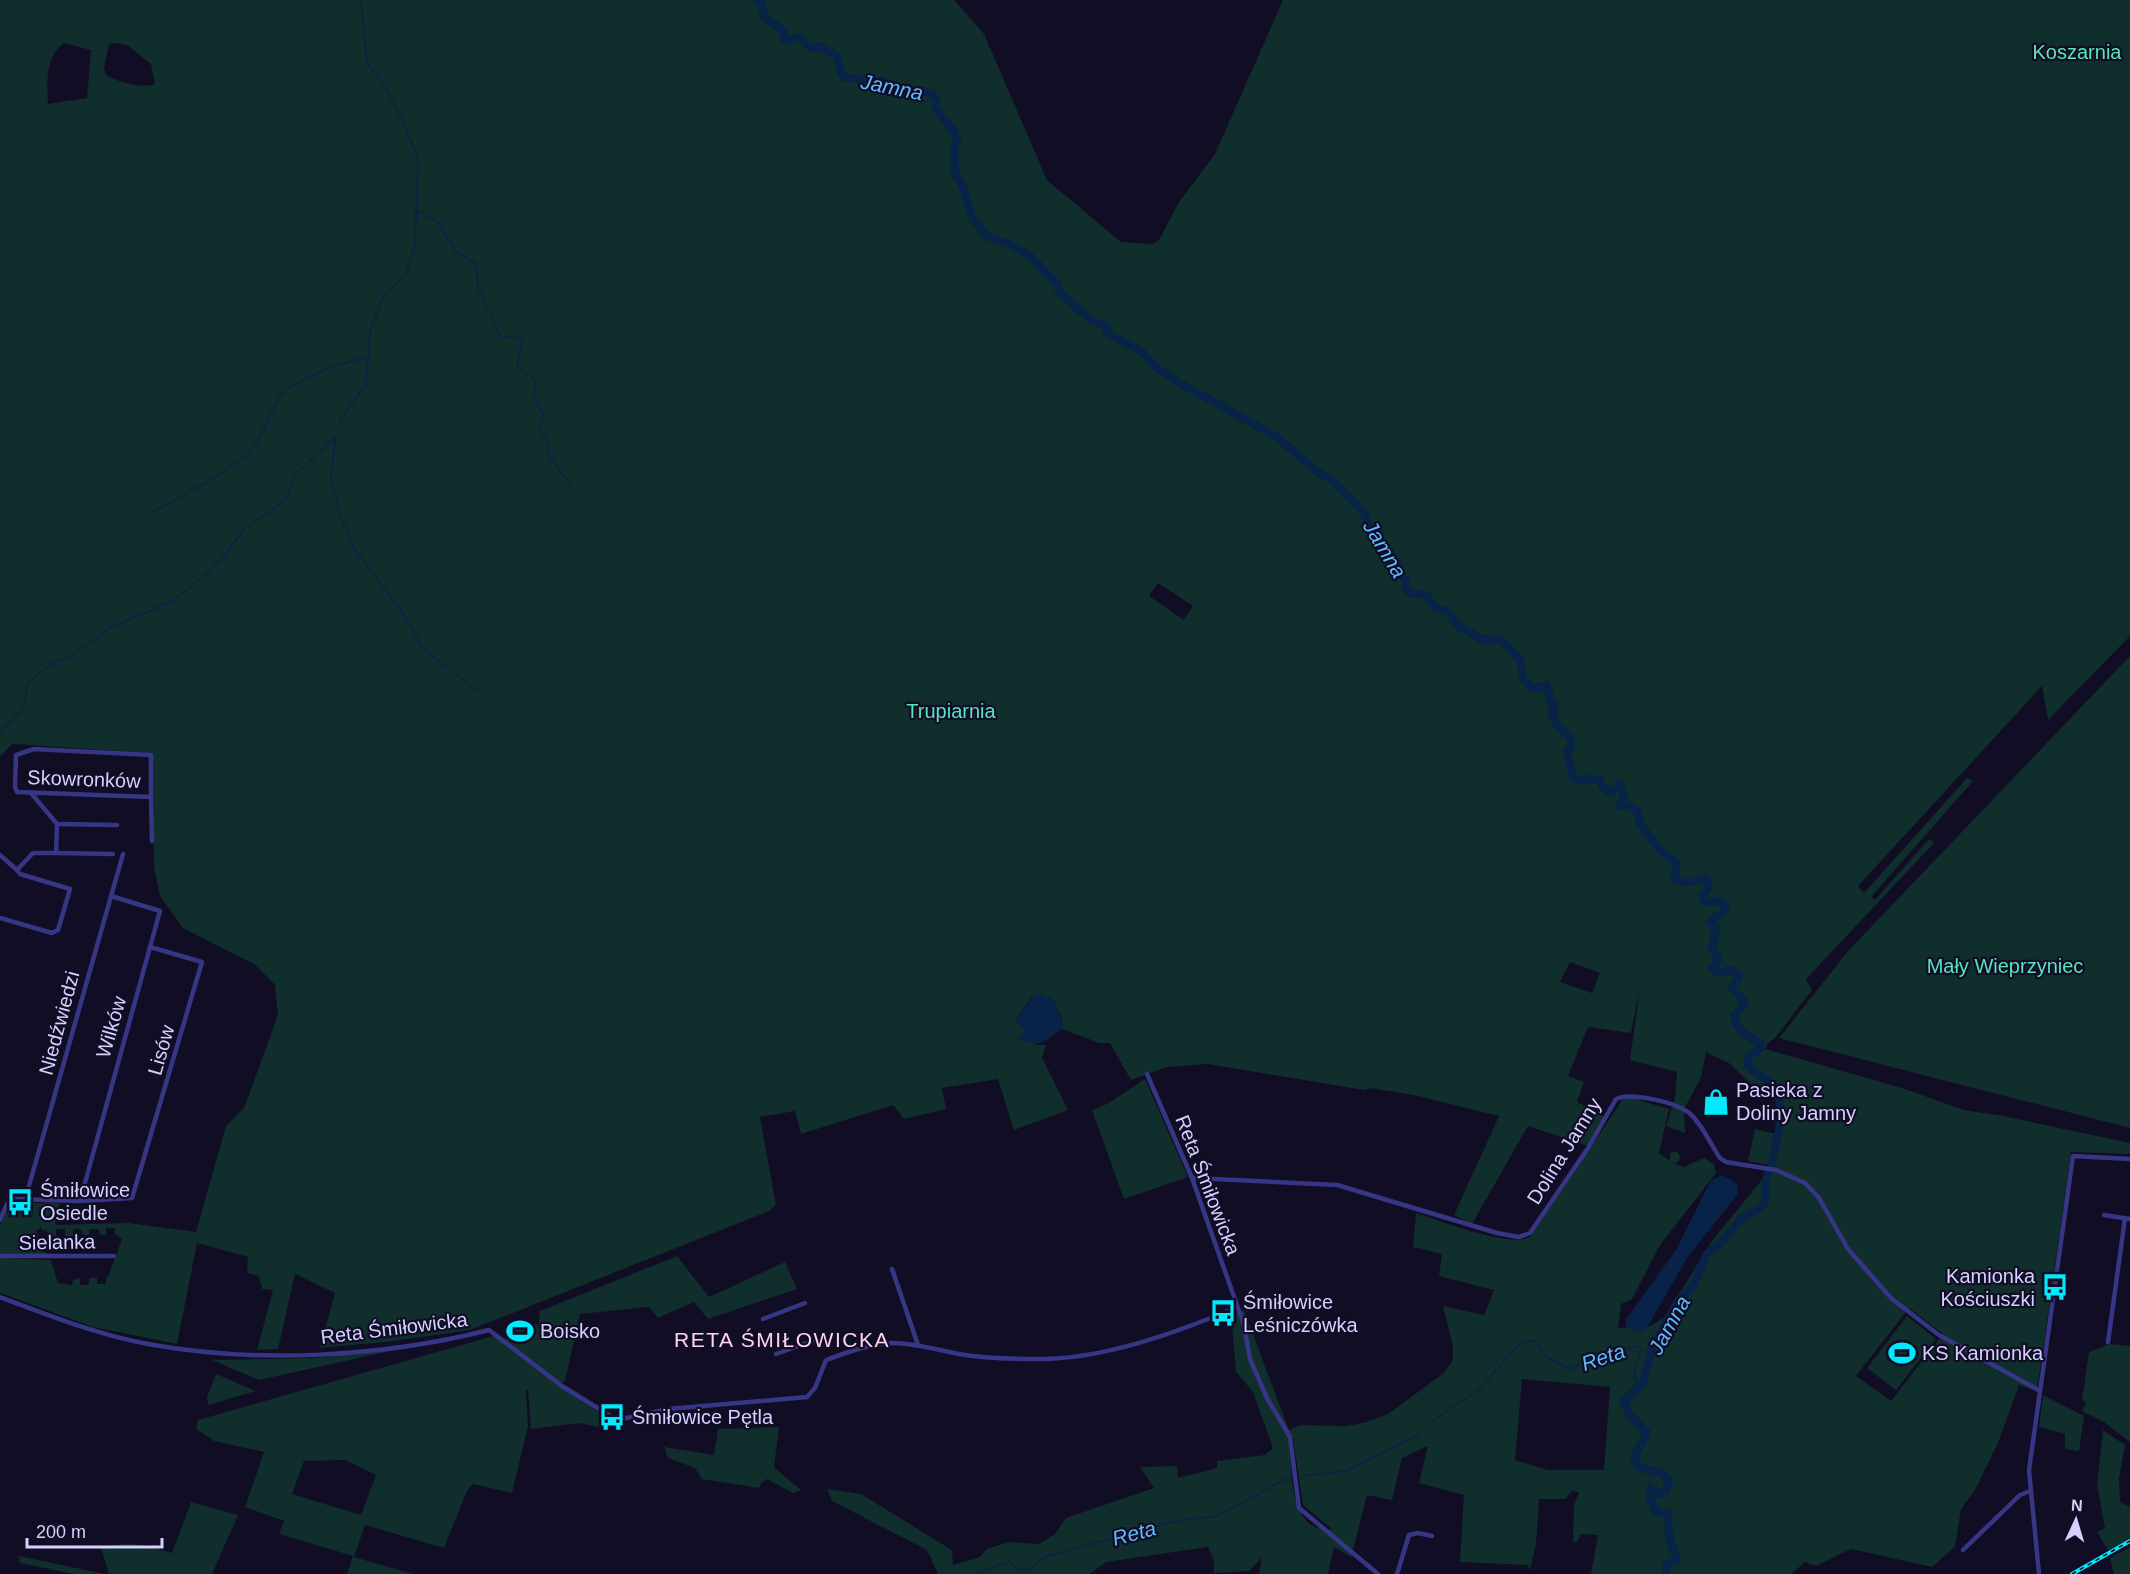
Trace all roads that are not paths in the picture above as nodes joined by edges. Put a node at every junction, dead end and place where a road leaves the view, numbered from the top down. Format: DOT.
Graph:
graph roads {
  1 [pos="32,793"];
  2 [pos="46,794"];
  3 [pos="151,797"];
  4 [pos="41,804"];
  5 [pos="57,824"];
  6 [pos="117,825"];
  7 [pos="152,842"];
  8 [pos="56,853"];
  9 [pos="113,854"];
  10 [pos="123,854"];
  11 [pos="0,855"];
  12 [pos="17,870"];
  13 [pos="111,896"];
  14 [pos="0,918"];
  15 [pos="150,947"];
  16 [pos="1147,1074"];
  17 [pos="2130,1159"];
  18 [pos="1192,1178"];
  19 [pos="25,1200"];
  20 [pos="80,1201"];
  21 [pos="2104,1215"];
  22 [pos="2127,1218"];
  23 [pos="0,1220"];
  24 [pos="0,1256"];
  25 [pos="114,1256"];
  26 [pos="892,1269"];
  27 [pos="0,1297"];
  28 [pos="805,1303"];
  29 [pos="1238,1307"];
  30 [pos="763,1319"];
  31 [pos="818,1339"];
  32 [pos="2108,1342"];
  33 [pos="918,1345"];
  34 [pos="776,1354"];
  35 [pos="2040,1391"];
  36 [pos="2030,1491"];
  37 [pos="1432,1536"];
  38 [pos="1964,1550"];
  39 [pos="1378,1574"];
  40 [pos="1397,1574"];
  41 [pos="2039,1574"];
  1 -- 2 [label="street, Skowronków"];
  1 -- 3 [label="street, Skowronków"];
  1 -- 4 [label="street"];
  2 -- 3 [label="street, Skowronków"];
  2 -- 4 [label="street"];
  3 -- 7 [label="street, Skowronków"];
  4 -- 5 [label="street"];
  5 -- 6 [label="street"];
  5 -- 8 [label="street"];
  8 -- 9 [label="street"];
  8 -- 12 [label="street"];
  10 -- 13 [label="street, Niedźwiedzi"];
  11 -- 12 [label="street"];
  12 -- 14 [label="street"];
  13 -- 15 [label="street, Wilków"];
  13 -- 19 [label="street, Niedźwiedzi"];
  15 -- 20 [label="street, Wilków"];
  15 -- 20 [label="street, Lisów"];
  16 -- 18 [label="street, Reta Śmiłowicka"];
  17 -- 35 [label="street"];
  18 -- 29 [label="street, Reta Śmiłowicka"];
  18 -- 35 [label="street, Dolina Jamny"];
  19 -- 20 [label="street"];
  19 -- 23 [label="street"];
  21 -- 22 [label="street"];
  22 -- 32 [label="street"];
  24 -- 25 [label="street, Sielanka"];
  26 -- 33 [label="street"];
  27 -- 33 [label="street, Reta Śmiłowicka"];
  28 -- 30 [label="street"];
  29 -- 33 [label="street, Reta Śmiłowicka"];
  29 -- 39 [label="street, Reta Śmiłowicka"];
  31 -- 34 [label="street"];
  35 -- 36 [label="street"];
  36 -- 38 [label="street"];
  36 -- 41 [label="street"];
  37 -- 40 [label="street"];
}
